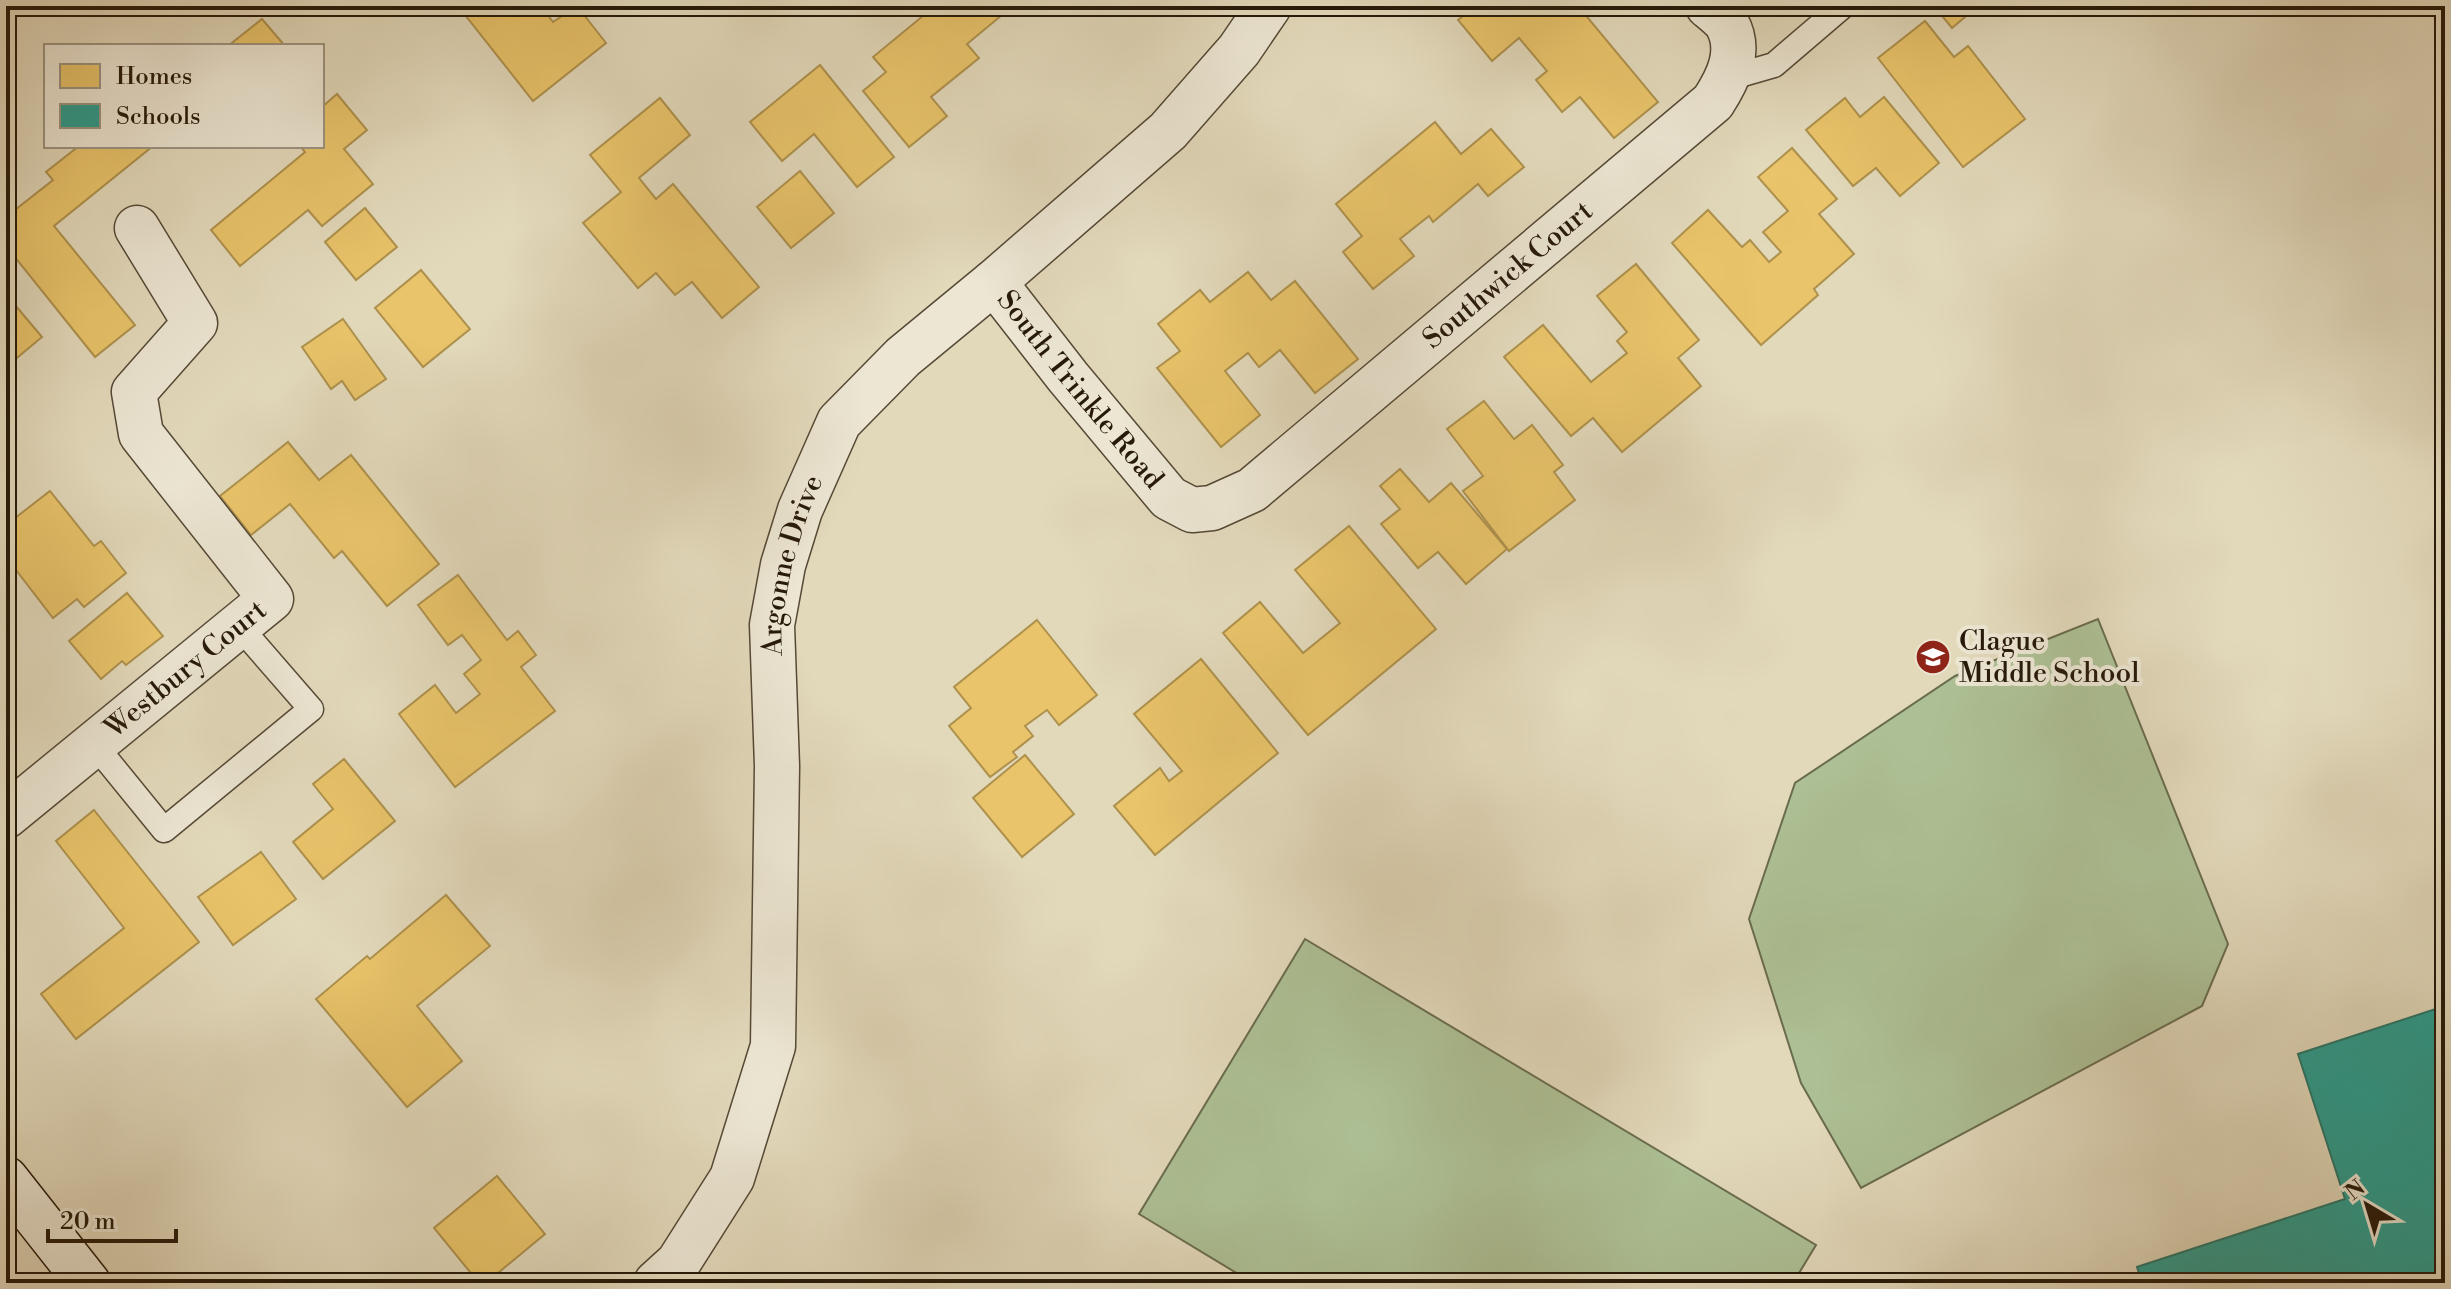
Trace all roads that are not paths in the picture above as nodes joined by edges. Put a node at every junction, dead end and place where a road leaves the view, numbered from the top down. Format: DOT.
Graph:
graph roads {
  1 [pos="1269,6"];
  2 [pos="1708,6"];
  3 [pos="1843,6"];
  4 [pos="1729,78"];
  5 [pos="137,228"];
  6 [pos="994,282"];
  7 [pos="1212,508"];
  8 [pos="238,625"];
  9 [pos="94,744"];
  10 [pos="6,816"];
  11 [pos="6,1179"];
  12 [pos="88,1283"];
  13 [pos="656,1283"];
  1 -- 6 [label="street, Argonne Drive"];
  2 -- 4 [label="street"];
  3 -- 4 [label="lane"];
  4 -- 7 [label="street, Southwick Court"];
  5 -- 8 [label="street, Westbury Court"];
  6 -- 7 [label="street, South Trinkle Road"];
  6 -- 13 [label="street, Argonne Drive"];
  8 -- 9 [label="street, Westbury Court"];
  8 -- 9 [label="lane"];
  9 -- 10 [label="street, Westbury Court"];
  11 -- 12 [label="street"];
}
